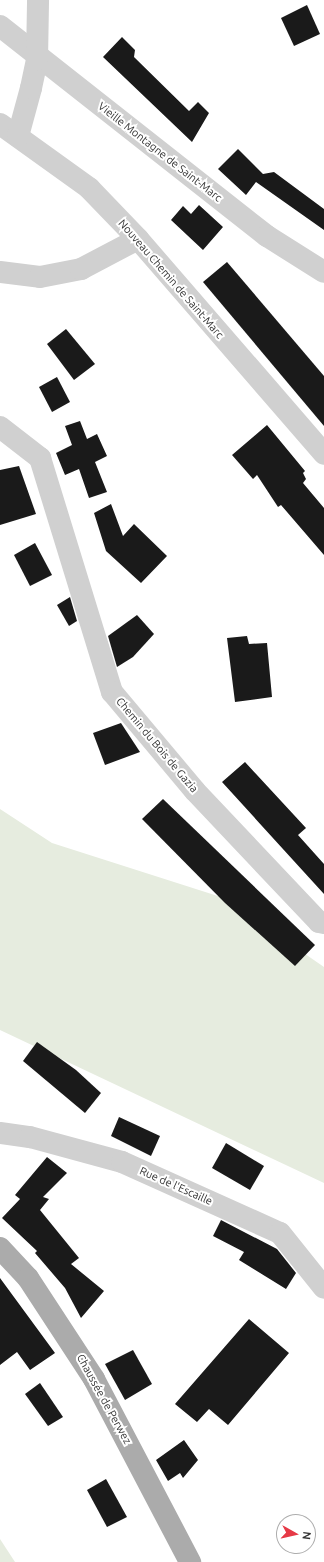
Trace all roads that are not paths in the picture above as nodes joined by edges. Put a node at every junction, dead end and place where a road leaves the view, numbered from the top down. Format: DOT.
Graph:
graph roads {
  1 [pos="38,0"];
  2 [pos="0,26"];
  3 [pos="0,124"];
  4 [pos="18,136"];
  5 [pos="138,239"];
  6 [pos="0,272"];
  7 [pos="324,272"];
  8 [pos="0,427"];
  9 [pos="324,454"];
  10 [pos="324,924"];
  11 [pos="0,1133"];
  12 [pos="0,1248"];
  13 [pos="324,1288"];
  14 [pos="190,1562"];
  1 -- 4 [label="street, bridge"];
  2 -- 7 [label="street, Vieille Montagne de Saint-Marc"];
  3 -- 4 [label="street, Nouveau Chemin de Saint-Marc"];
  4 -- 5 [label="street, Nouveau Chemin de Saint-Marc"];
  5 -- 6 [label="street"];
  5 -- 9 [label="street, Nouveau Chemin de Saint-Marc"];
  8 -- 10 [label="street, Chemin du Bois de Gazia"];
  11 -- 13 [label="street, Rue de l'Escaille"];
  12 -- 14 [label="main road, Chaussée de Perwez"];
}
